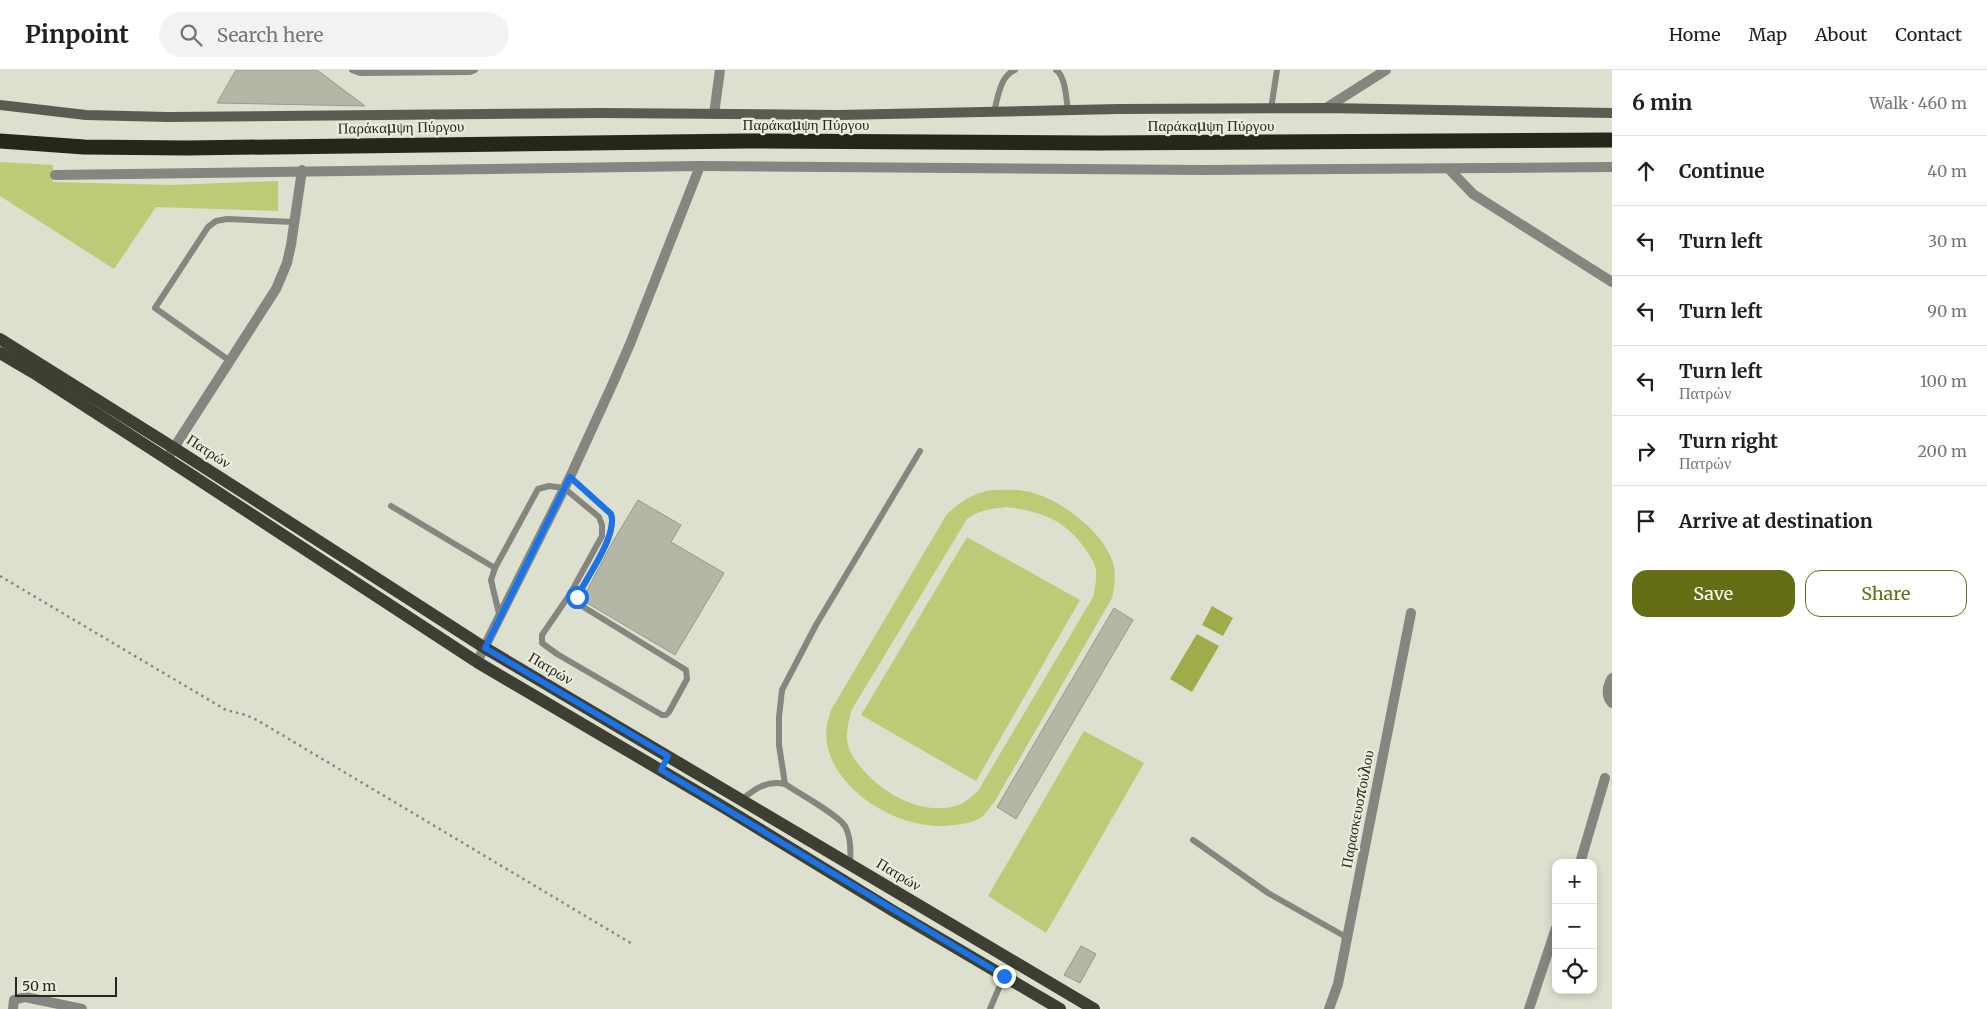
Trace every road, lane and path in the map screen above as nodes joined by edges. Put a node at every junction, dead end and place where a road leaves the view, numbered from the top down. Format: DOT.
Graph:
graph roads {
  1 [pos="352,70"];
  2 [pos="474,70"];
  3 [pos="720,70"];
  4 [pos="1015,70"];
  5 [pos="1056,70"];
  6 [pos="1277,70"];
  7 [pos="1386,70"];
  8 [pos="0,105"];
  9 [pos="1326,108"];
  10 [pos="1270,109"];
  11 [pos="1068,110"];
  12 [pos="994,112"];
  13 [pos="1612,113"];
  14 [pos="714,114"];
  15 [pos="1612,140"];
  16 [pos="0,141"];
  17 [pos="700,166"];
  18 [pos="1612,167"];
  19 [pos="302,170"];
  20 [pos="1450,170"];
  21 [pos="55,175"];
  22 [pos="294,222"];
  23 [pos="1612,282"];
  24 [pos="0,339"];
  25 [pos="0,353"];
  26 [pos="16,355"];
  27 [pos="230,361"];
  28 [pos="920,452"];
  29 [pos="171,453"];
  30 [pos="570,477"];
  31 [pos="564,488"];
  32 [pos="391,506"];
  33 [pos="494,568"];
  34 [pos="0,576"];
  35 [pos="1411,613"];
  36 [pos="500,619"];
  37 [pos="485,648"];
  38 [pos="477,662"];
  39 [pos="1612,678"];
  40 [pos="1612,703"];
  41 [pos="668,756"];
  42 [pos="661,770"];
  43 [pos="1605,778"];
  44 [pos="784,784"];
  45 [pos="741,800"];
  46 [pos="1193,840"];
  47 [pos="1581,859"];
  48 [pos="850,864"];
  49 [pos="1346,937"];
  50 [pos="1552,940"];
  51 [pos="634,945"];
  52 [pos="1004,976"];
  53 [pos="1064,991"];
  54 [pos="62,1007"];
  55 [pos="1056,1008"];
  56 [pos="13,1009"];
  57 [pos="82,1009"];
  58 [pos="990,1009"];
  59 [pos="1094,1009"];
  60 [pos="1329,1009"];
  61 [pos="1529,1009"];
  1 -- 2 [label="lane"];
  3 -- 14 [label="street"];
  4 -- 12 [label="lane"];
  5 -- 11 [label="lane"];
  6 -- 10 [label="lane"];
  7 -- 9 [label="street"];
  8 -- 14 [label="street"];
  9 -- 10 [label="street"];
  9 -- 13 [label="street"];
  10 -- 11 [label="street"];
  11 -- 12 [label="street"];
  12 -- 14 [label="street"];
  15 -- 16 [label="highway, Παράκαμψη Πύργου"];
  17 -- 19 [label="street"];
  17 -- 20 [label="street"];
  17 -- 30 [label="street"];
  18 -- 20 [label="street"];
  19 -- 21 [label="street"];
  19 -- 22 [label="street"];
  20 -- 23 [label="street"];
  22 -- 27 [label="street"];
  22 -- 27 [label="lane"];
  24 -- 26 [label="main road, Πατρών"];
  25 -- 26 [label="main road, Πατρών"];
  26 -- 29 [label="main road, Πατρών"];
  27 -- 29 [label="street"];
  28 -- 44 [label="lane"];
  29 -- 37 [label="main road, Πατρών"];
  29 -- 38 [label="main road, Πατρών"];
  30 -- 31 [label="street"];
  30 -- 31 [label="lane"];
  31 -- 33 [label="lane"];
  31 -- 36 [label="street"];
  32 -- 33 [label="lane"];
  33 -- 36 [label="lane"];
  34 -- 51 [label="path"];
  35 -- 49 [label="street, Παρασκευοπούλου"];
  36 -- 37 [label="street"];
  37 -- 38 [label="street"];
  37 -- 41 [label="main road, Πατρών"];
  38 -- 42 [label="main road, Πατρών"];
  39 -- 40 [label="street"];
  41 -- 42 [label="main road"];
  41 -- 45 [label="main road, Πατρών"];
  42 -- 52 [label="main road, Πατρών"];
  43 -- 47 [label="street"];
  44 -- 45 [label="lane"];
  44 -- 48 [label="lane"];
  45 -- 48 [label="main road, Πατρών"];
  46 -- 49 [label="lane"];
  48 -- 53 [label="main road, Πατρών"];
  49 -- 60 [label="street, Παρασκευοπούλου"];
  50 -- 61 [label="street"];
  52 -- 55 [label="main road, Πατρών"];
  52 -- 58 [label="lane"];
  53 -- 55 [label="street"];
  53 -- 59 [label="main road, Πατρών"];
  54 -- 56 [label="street"];
  54 -- 57 [label="street"];
}
